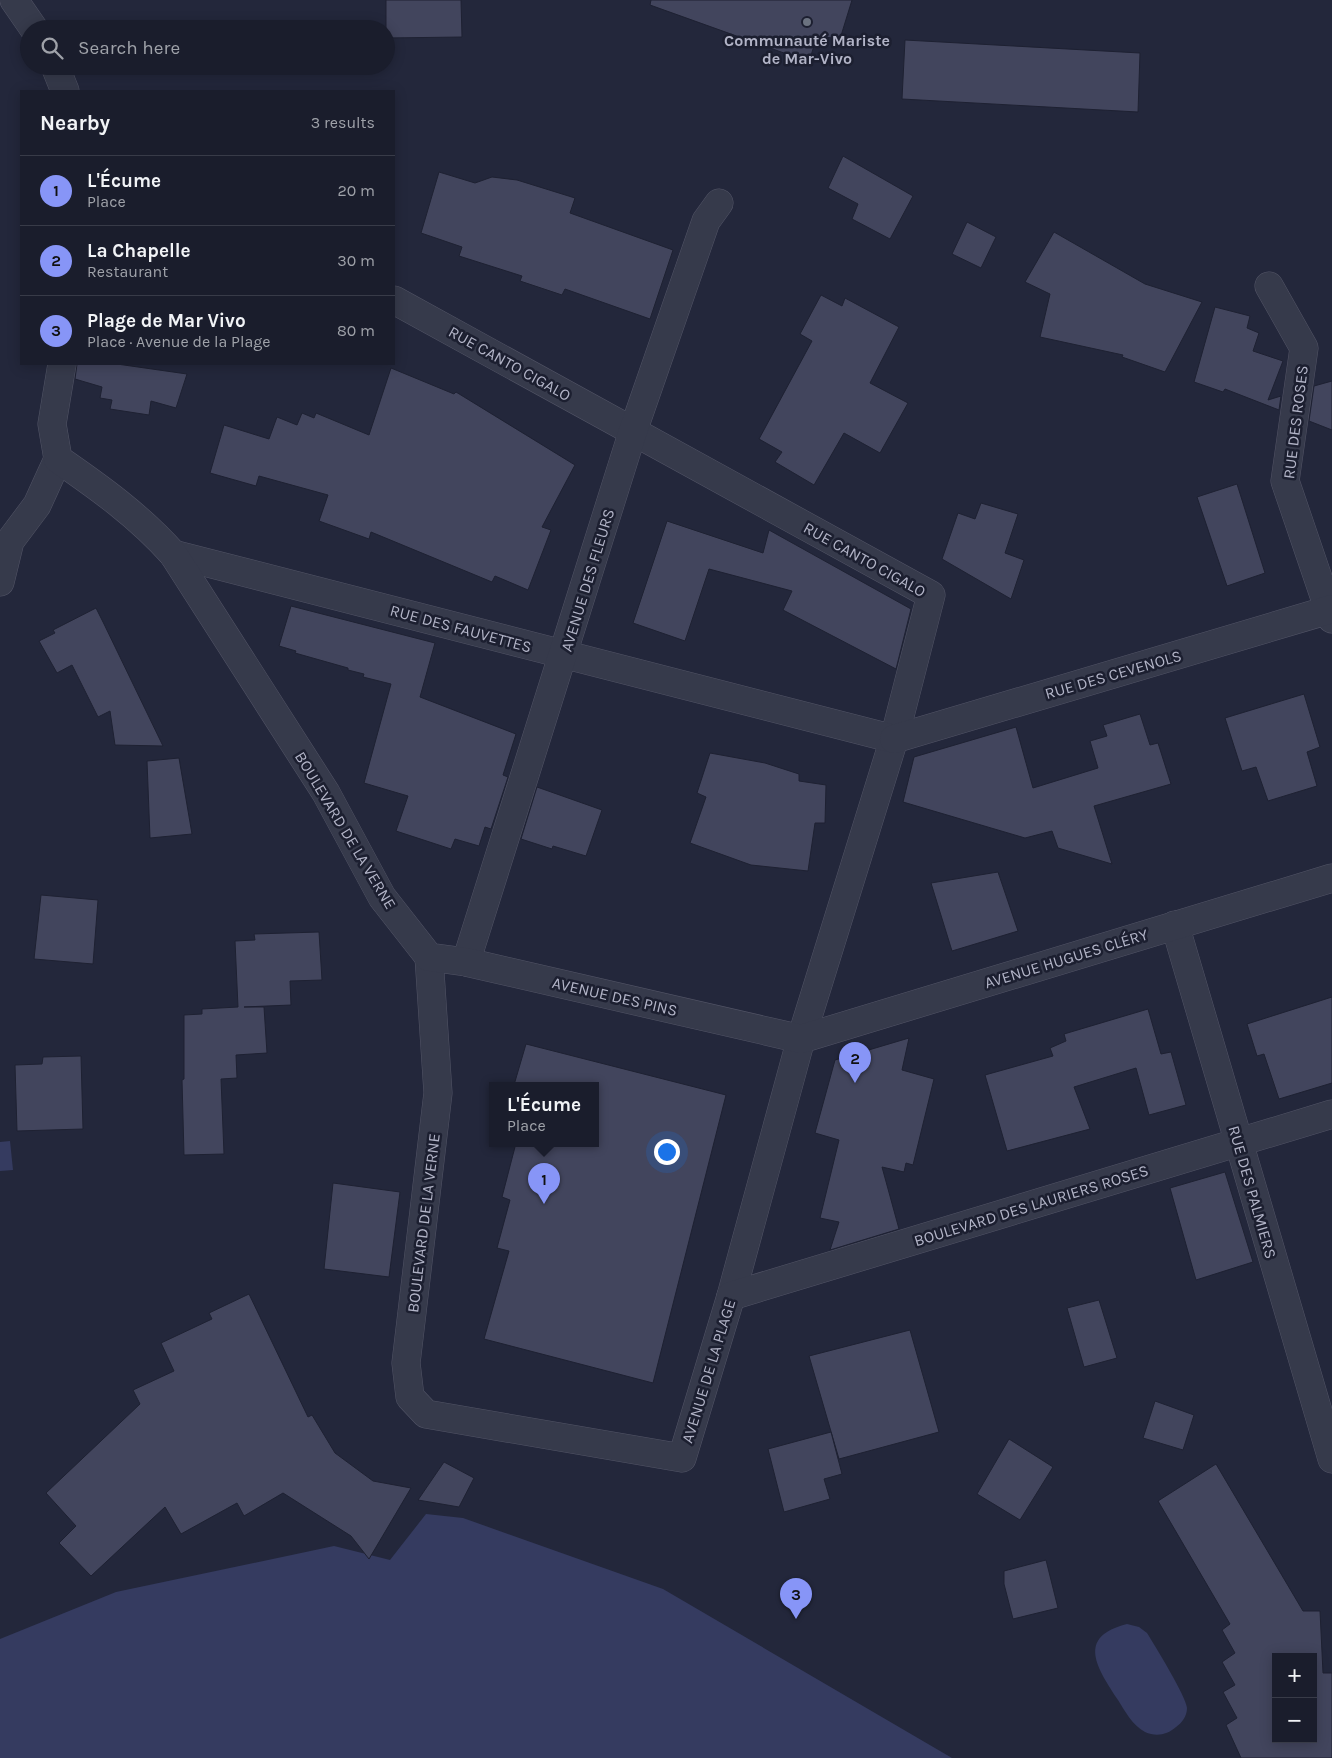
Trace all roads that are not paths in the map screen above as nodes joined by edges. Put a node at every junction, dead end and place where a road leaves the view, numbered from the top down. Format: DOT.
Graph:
graph roads {
  1 [pos="14,0"];
  2 [pos="28,20"];
  3 [pos="59,75"];
  4 [pos="65,90"];
  5 [pos="719,202"];
  6 [pos="1269,286"];
  7 [pos="395,301"];
  8 [pos="62,365"];
  9 [pos="633,430"];
  10 [pos="58,459"];
  11 [pos="173,554"];
  12 [pos="0,582"];
  13 [pos="1331,613"];
  14 [pos="563,655"];
  15 [pos="894,739"];
  16 [pos="1332,878"];
  17 [pos="1175,925"];
  18 [pos="429,957"];
  19 [pos="466,962"];
  20 [pos="801,1039"];
  21 [pos="1332,1114"];
  22 [pos="1239,1142"];
  23 [pos="731,1296"];
  24 [pos="410,1397"];
  25 [pos="1332,1459"];
  1 -- 2 [label="street"];
  3 -- 4 [label="street"];
  5 -- 9 [label="street, AVENUE DES FLEURS"];
  6 -- 13 [label="street, RUE DES ROSES"];
  7 -- 9 [label="street, RUE CANTO CIGALO"];
  8 -- 10 [label="street"];
  9 -- 14 [label="street, AVENUE DES FLEURS"];
  9 -- 15 [label="street, RUE CANTO CIGALO"];
  10 -- 11 [label="street, BOULEVARD DE LA VERNE"];
  10 -- 12 [label="street"];
  11 -- 14 [label="street, RUE DES FAUVETTES"];
  11 -- 18 [label="street, BOULEVARD DE LA VERNE"];
  13 -- 15 [label="street, RUE DES CEVENOLS"];
  14 -- 15 [label="street, RUE DES FAUVETTES"];
  14 -- 19 [label="street, AVENUE DES FLEURS"];
  15 -- 20 [label="street, RUE CANTO CIGALO"];
  16 -- 17 [label="street, AVENUE HUGUES CLÉRY"];
  17 -- 20 [label="street, AVENUE HUGUES CLÉRY"];
  17 -- 22 [label="street, RUE DES PALMIERS"];
  18 -- 19 [label="street, AVENUE DES PINS"];
  18 -- 24 [label="street, BOULEVARD DE LA VERNE"];
  19 -- 20 [label="street, AVENUE DES PINS"];
  20 -- 23 [label="street, AVENUE DE LA PLAGE"];
  21 -- 22 [label="street, BOULEVARD DES LAURIERS ROSES"];
  22 -- 23 [label="street, BOULEVARD DES LAURIERS ROSES"];
  22 -- 25 [label="street, RUE DES PALMIERS"];
  23 -- 24 [label="street, AVENUE DE LA PLAGE"];
}
